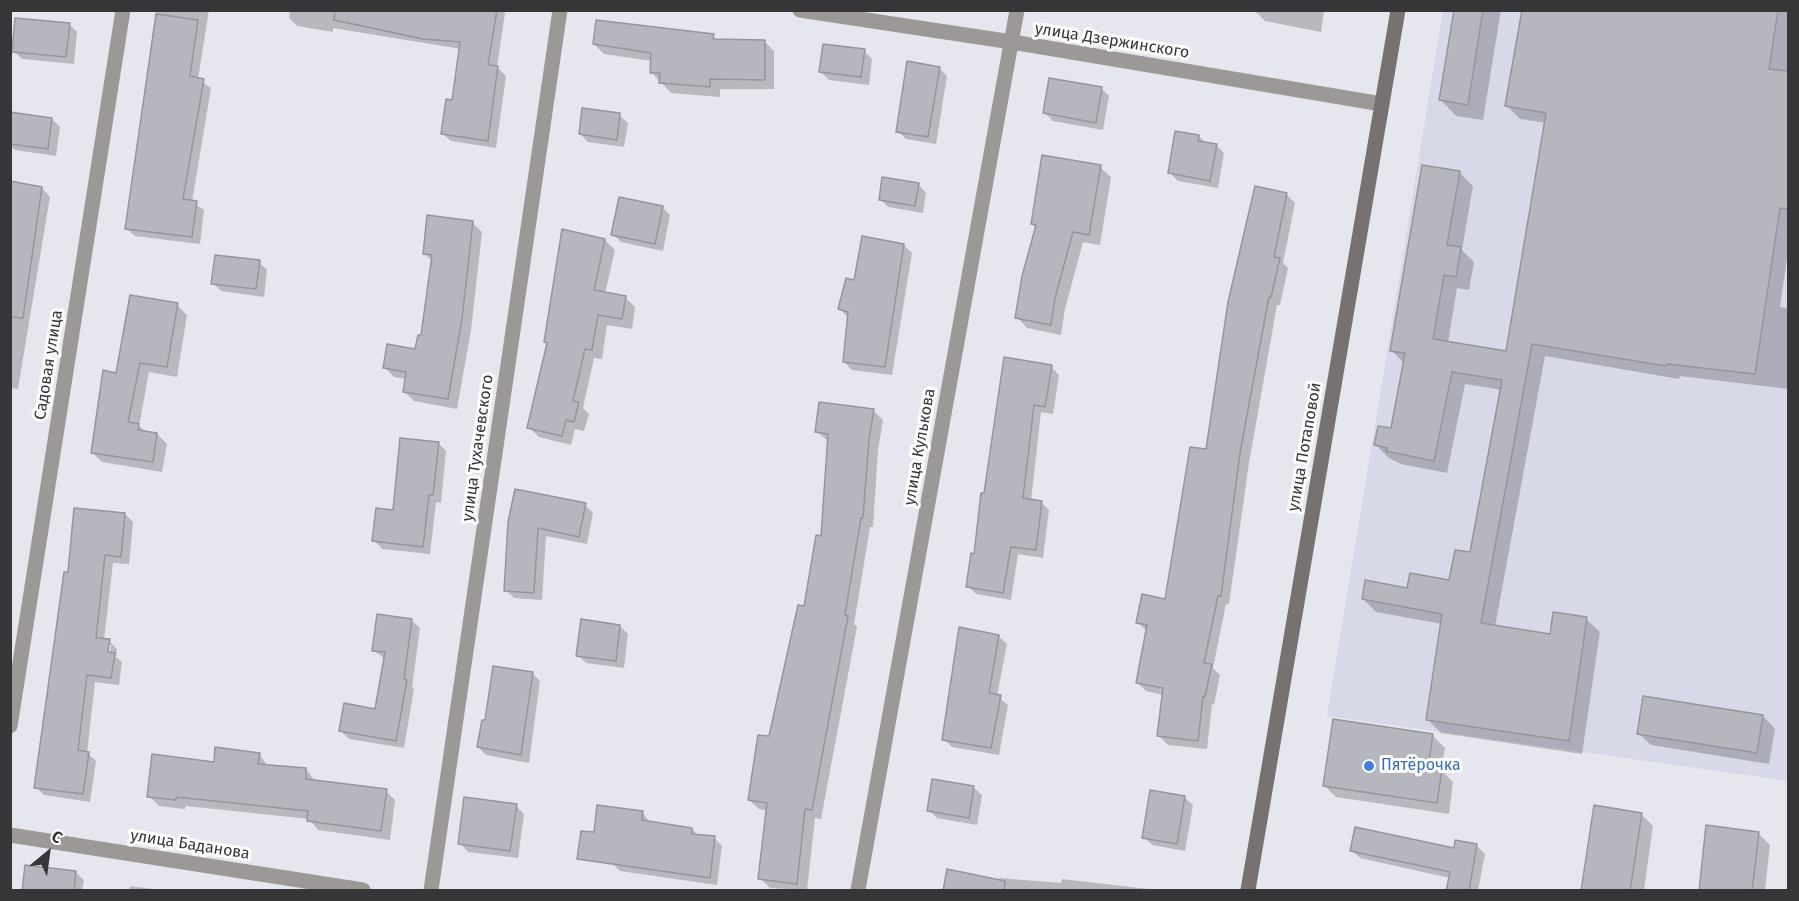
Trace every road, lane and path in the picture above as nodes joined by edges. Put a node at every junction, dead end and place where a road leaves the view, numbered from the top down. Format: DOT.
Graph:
graph roads {
  1 [pos="123,10"];
  2 [pos="560,10"];
  3 [pos="800,10"];
  4 [pos="1017,10"];
  5 [pos="1398,10"];
  6 [pos="1012,42"];
  7 [pos="1382,104"];
  8 [pos="10,726"];
  9 [pos="10,835"];
  10 [pos="363,891"];
  11 [pos="431,891"];
  12 [pos="858,891"];
  13 [pos="1248,891"];
  1 -- 8 [label="street, Садовая улица"];
  2 -- 11 [label="street, улица Тухачевского"];
  3 -- 6 [label="street, улица Дзержинского"];
  4 -- 6 [label="street, улица Кулькова"];
  5 -- 7 [label="main road, улица Потаповой"];
  6 -- 7 [label="street, улица Дзержинского"];
  6 -- 12 [label="street, улица Кулькова"];
  7 -- 13 [label="main road, улица Потаповой"];
  9 -- 10 [label="street, улица Баданова"];
}
